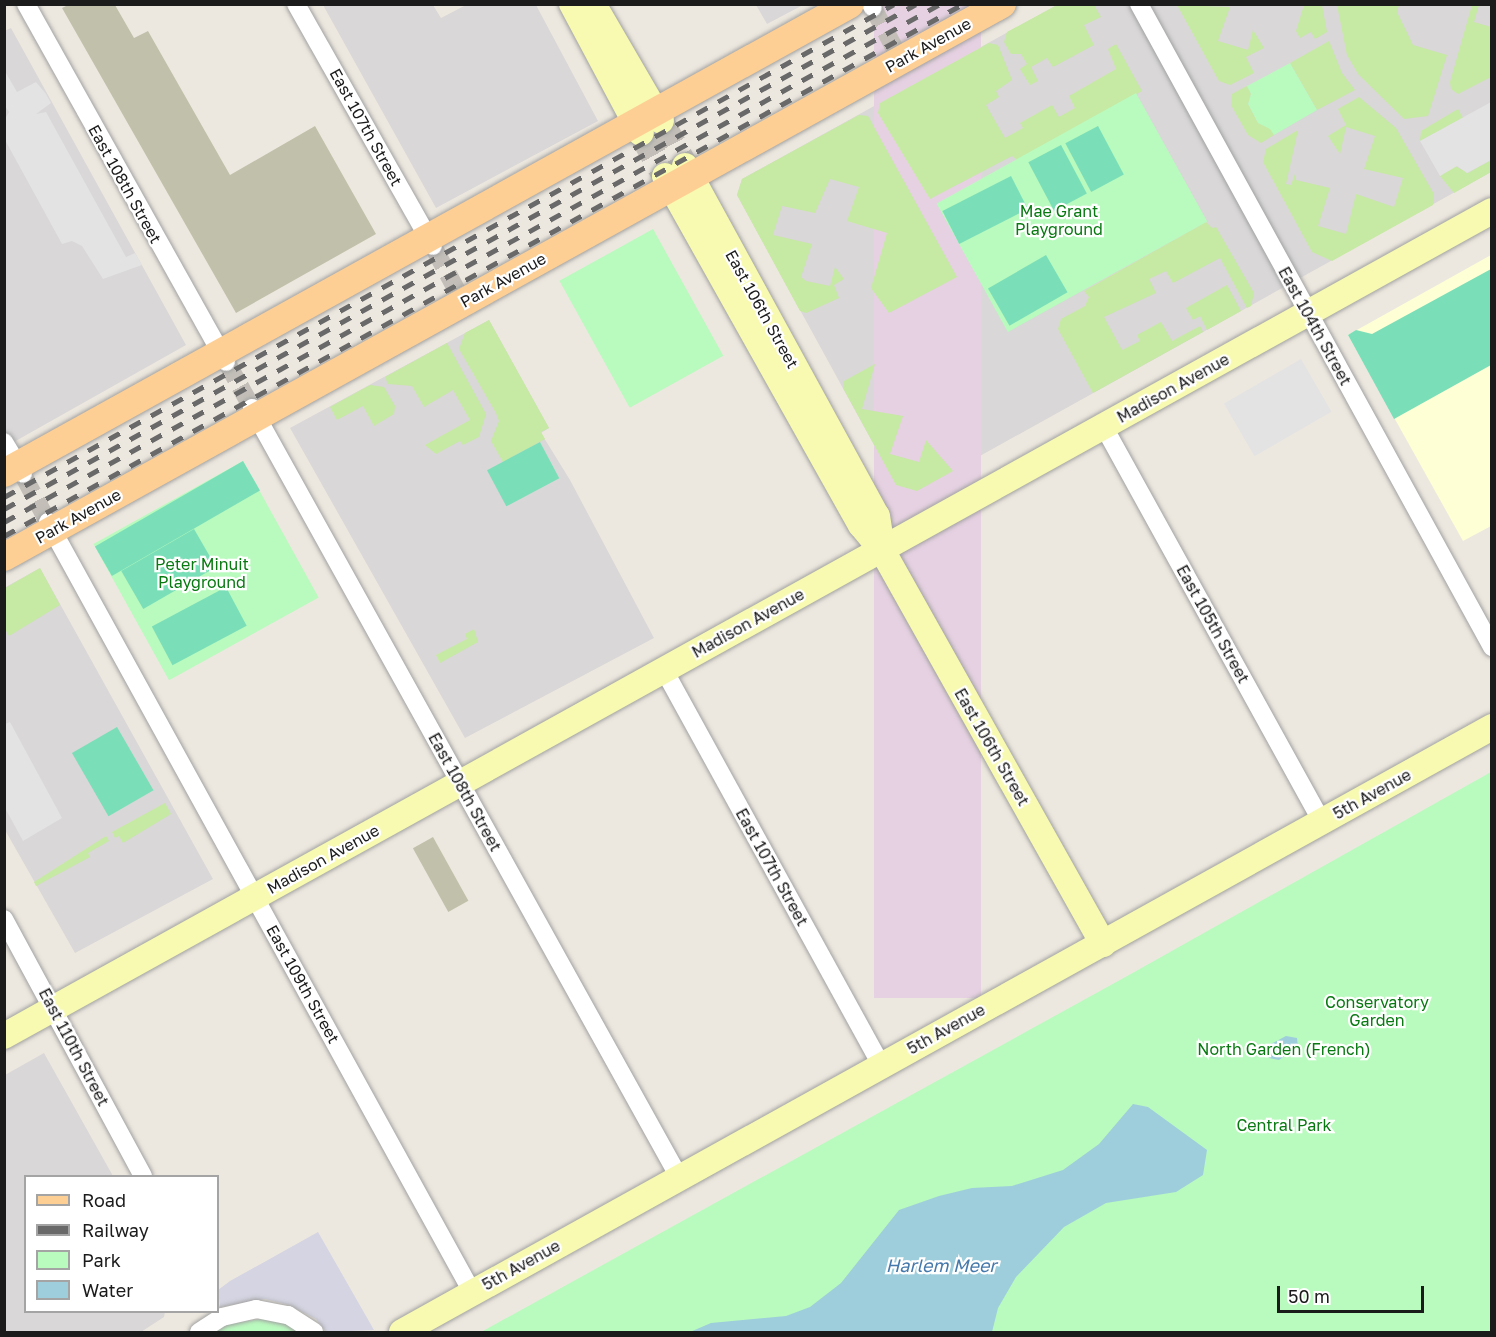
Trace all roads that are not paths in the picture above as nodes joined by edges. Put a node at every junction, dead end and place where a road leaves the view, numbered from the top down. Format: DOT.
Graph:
graph roads {
  1 [pos="26,4"];
  2 [pos="296,4"];
  3 [pos="572,4"];
  4 [pos="593,4"];
  5 [pos="1002,4"];
  6 [pos="1139,4"];
  7 [pos="865,6"];
  8 [pos="648,122"];
  9 [pos="679,177"];
  10 [pos="1491,211"];
  11 [pos="431,244"];
  12 [pos="1308,315"];
  13 [pos="224,358"];
  14 [pos="254,412"];
  15 [pos="1104,427"];
  16 [pos="13,464"];
  17 [pos="50,524"];
  18 [pos="882,550"];
  19 [pos="4,556"];
  20 [pos="1491,647"];
  21 [pos="664,670"];
  22 [pos="1491,728"];
  23 [pos="459,783"];
  24 [pos="1322,822"];
  25 [pos="255,896"];
  26 [pos="4,919"];
  27 [pos="1103,944"];
  28 [pos="54,1008"];
  29 [pos="4,1036"];
  30 [pos="880,1065"];
  31 [pos="141,1175"];
  32 [pos="679,1178"];
  33 [pos="472,1292"];
  34 [pos="205,1322"];
  35 [pos="314,1332"];
  36 [pos="402,1332"];
  1 -- 13 [label="street, East 108th Street"];
  2 -- 11 [label="street, East 107th Street"];
  3 -- 8 [label="main road"];
  4 -- 8 [label="main road"];
  5 -- 9 [label="main road, Park Avenue"];
  6 -- 12 [label="street, East 104th Street"];
  7 -- 8 [label="main road"];
  8 -- 11 [label="main road"];
  9 -- 14 [label="main road, Park Avenue"];
  9 -- 18 [label="main road, East 106th Street"];
  10 -- 12 [label="main road, Madison Avenue"];
  11 -- 13 [label="main road"];
  12 -- 15 [label="main road, Madison Avenue"];
  12 -- 20 [label="street, East 104th Street"];
  13 -- 16 [label="main road"];
  14 -- 17 [label="main road, Park Avenue"];
  14 -- 23 [label="street, East 108th Street"];
  15 -- 18 [label="main road, Madison Avenue"];
  15 -- 24 [label="street, East 105th Street"];
  17 -- 19 [label="main road, Park Avenue"];
  17 -- 25 [label="street, East 109th Street"];
  18 -- 21 [label="main road, Madison Avenue"];
  18 -- 27 [label="main road, East 106th Street"];
  21 -- 23 [label="main road, Madison Avenue"];
  21 -- 30 [label="street, East 107th Street"];
  22 -- 24 [label="main road, 5th Avenue"];
  23 -- 25 [label="main road, Madison Avenue"];
  23 -- 32 [label="street, East 108th Street"];
  24 -- 27 [label="main road, 5th Avenue"];
  25 -- 28 [label="main road, Madison Avenue"];
  25 -- 33 [label="street, East 109th Street"];
  26 -- 28 [label="street, East 110th Street"];
  27 -- 30 [label="main road, 5th Avenue"];
  28 -- 29 [label="main road, Madison Avenue"];
  28 -- 31 [label="street, East 110th Street"];
  30 -- 32 [label="main road, 5th Avenue"];
  32 -- 33 [label="main road, 5th Avenue"];
  33 -- 36 [label="main road, 5th Avenue"];
  34 -- 35 [label="street"];
}
